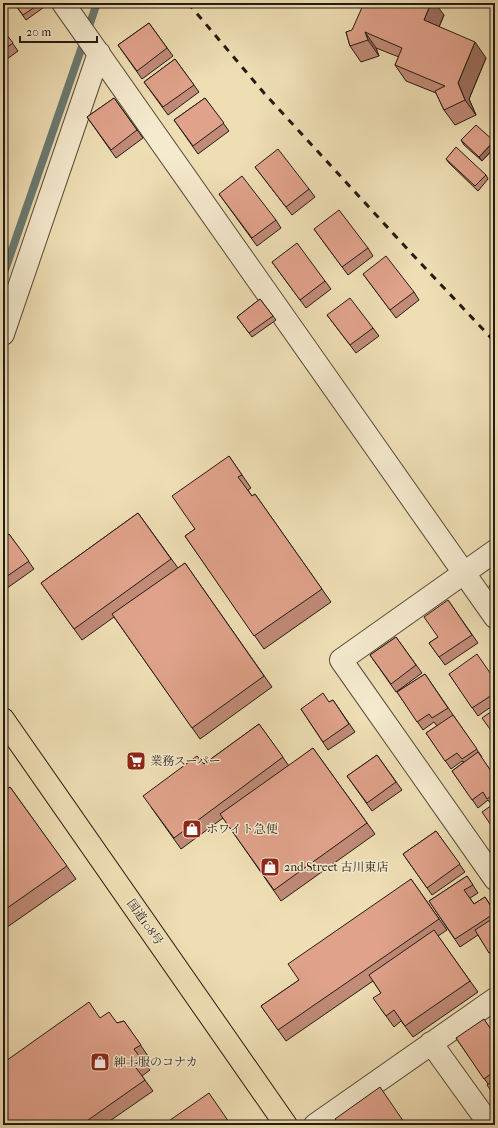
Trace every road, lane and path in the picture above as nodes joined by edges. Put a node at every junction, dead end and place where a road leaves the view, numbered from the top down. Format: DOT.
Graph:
graph roads {
  1 [pos="66,7"];
  2 [pos="95,47"];
  3 [pos="3,334"];
  4 [pos="495,551"];
  5 [pos="464,573"];
  6 [pos="495,617"];
  7 [pos="3,719"];
  8 [pos="495,879"];
  9 [pos="495,998"];
  10 [pos="431,1043"];
  11 [pos="286,1125"];
  12 [pos="315,1125"];
  13 [pos="490,1125"];
  1 -- 2 [label="street"];
  2 -- 3 [label="street"];
  2 -- 5 [label="street"];
  4 -- 5 [label="street"];
  5 -- 6 [label="street"];
  5 -- 8 [label="street"];
  7 -- 11 [label="highway, 国道108号"];
  9 -- 10 [label="street"];
  10 -- 12 [label="street"];
  10 -- 13 [label="street"];
}
